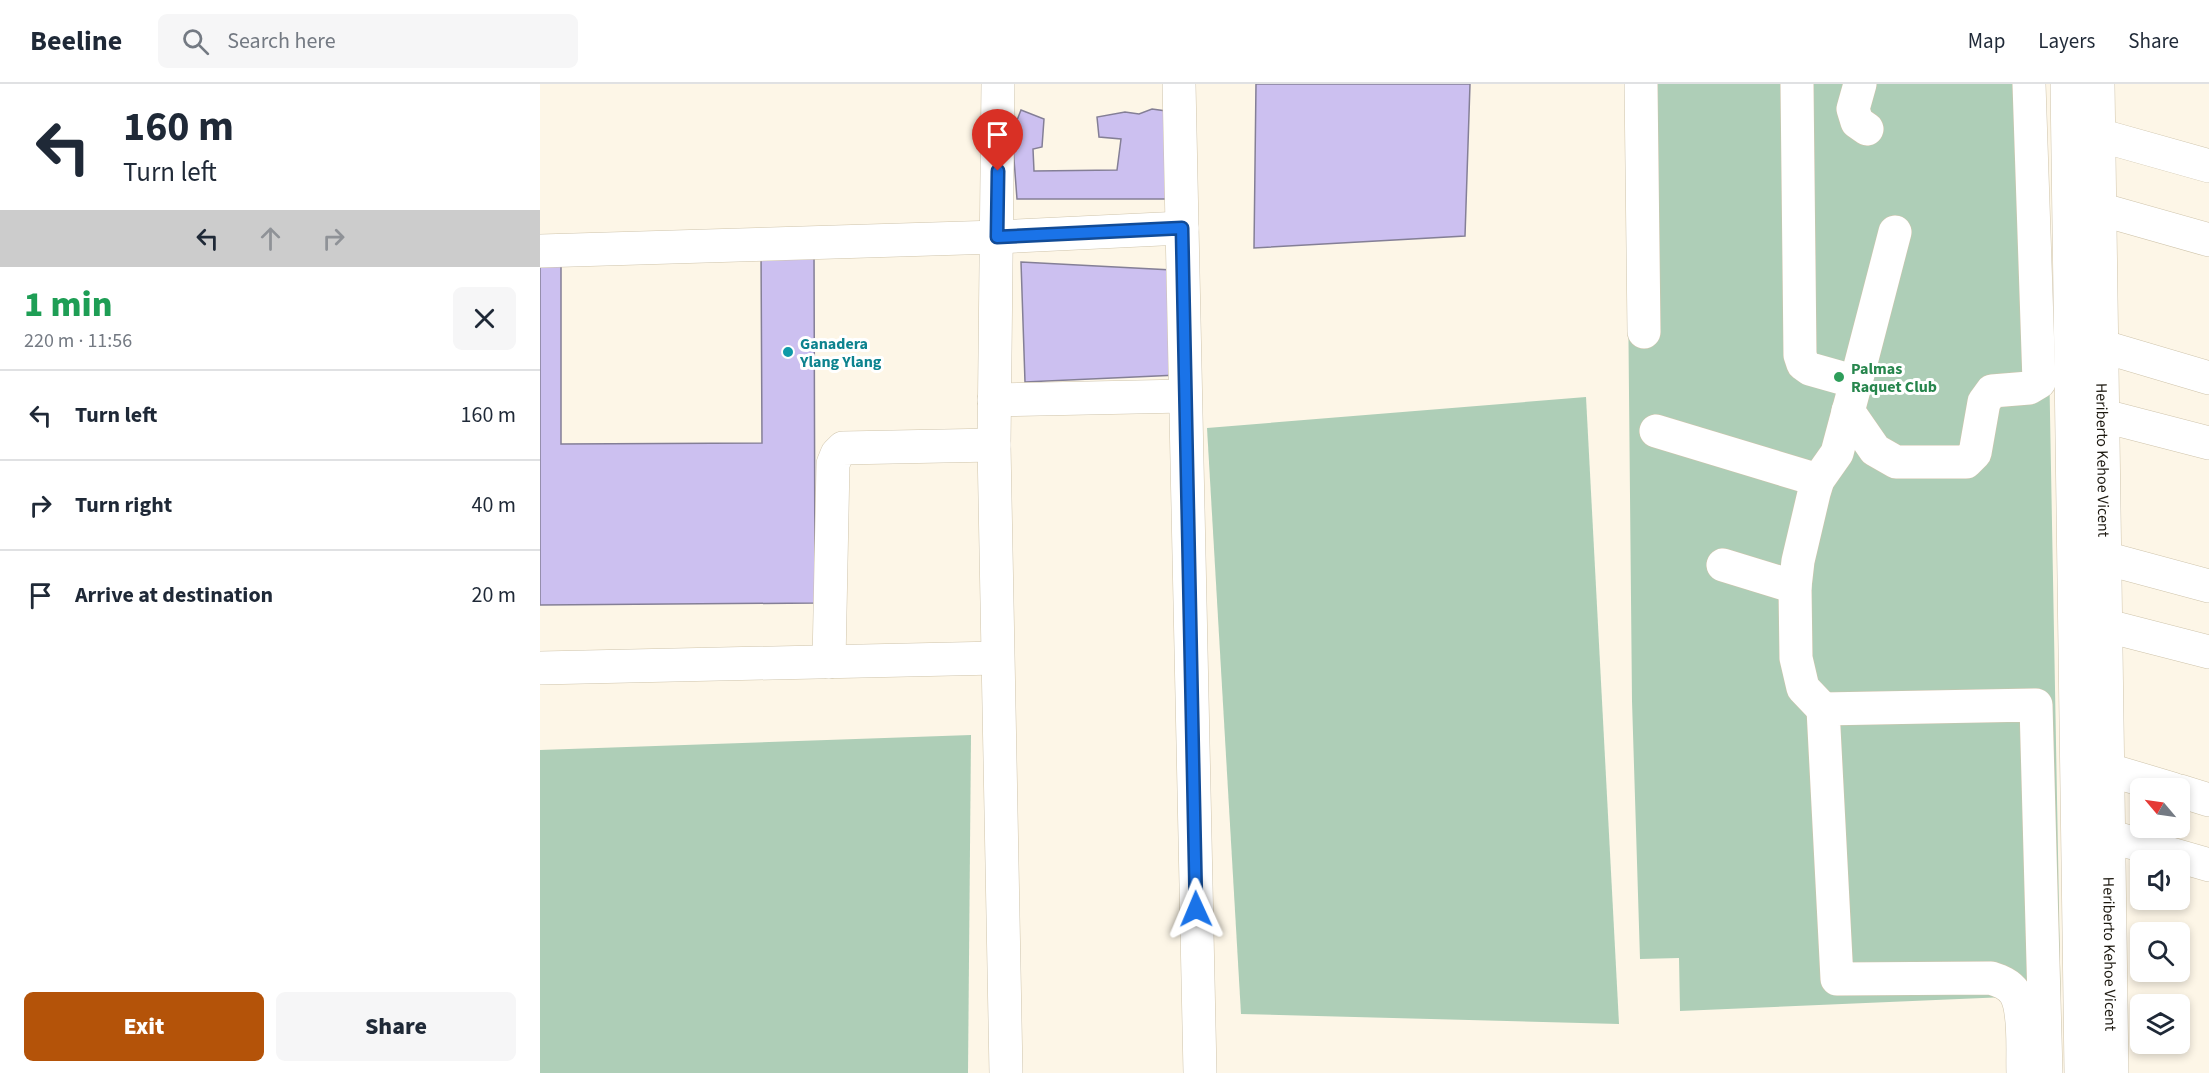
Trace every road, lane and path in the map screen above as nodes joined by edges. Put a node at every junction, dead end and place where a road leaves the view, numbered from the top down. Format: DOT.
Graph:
graph roads {
  1 [pos="998,84"];
  2 [pos="1179,84"];
  3 [pos="1641,84"];
  4 [pos="1797,84"];
  5 [pos="1860,84"];
  6 [pos="2029,84"];
  7 [pos="2067,84"];
  8 [pos="2098,84"];
  9 [pos="2067,126"];
  10 [pos="1867,129"];
  11 [pos="2099,134"];
  12 [pos="2209,166"];
  13 [pos="2068,201"];
  14 [pos="2101,208"];
  15 [pos="1182,228"];
  16 [pos="1895,232"];
  17 [pos="997,237"];
  18 [pos="2209,240"];
  19 [pos="540,251"];
  20 [pos="1644,332"];
  21 [pos="2070,338"];
  22 [pos="2103,347"];
  23 [pos="2209,378"];
  24 [pos="1185,396"];
  25 [pos="1852,397"];
  26 [pos="994,400"];
  27 [pos="2071,408"];
  28 [pos="2104,416"];
  29 [pos="1656,431"];
  30 [pos="2209,443"];
  31 [pos="994,445"];
  32 [pos="1875,450"];
  33 [pos="1828,466"];
  34 [pos="2073,549"];
  35 [pos="2106,558"];
  36 [pos="1723,564"];
  37 [pos="2209,586"];
  38 [pos="1795,587"];
  39 [pos="2075,617"];
  40 [pos="2107,626"];
  41 [pos="2209,652"];
  42 [pos="998,658"];
  43 [pos="829,662"];
  44 [pos="540,668"];
  45 [pos="1823,709"];
  46 [pos="2077,761"];
  47 [pos="2109,770"];
  48 [pos="2136,778"];
  49 [pos="2190,794"];
  50 [pos="2209,800"];
  51 [pos="2078,827"];
  52 [pos="2109,836"];
  53 [pos="2209,865"];
  54 [pos="1006,1073"];
  55 [pos="1200,1073"];
  56 [pos="2023,1073"];
  57 [pos="2046,1073"];
  58 [pos="2082,1073"];
  59 [pos="2112,1073"];
  1 -- 17 [label="street"];
  2 -- 15 [label="street"];
  3 -- 20 [label="street"];
  4 -- 25 [label="street"];
  5 -- 10 [label="street"];
  6 -- 32 [label="street"];
  7 -- 9 [label="street"];
  8 -- 11 [label="street, Heriberto Kehoe Vicent"];
  9 -- 11 [label="street"];
  9 -- 13 [label="street"];
  11 -- 12 [label="street"];
  11 -- 14 [label="street, Heriberto Kehoe Vicent"];
  13 -- 14 [label="street"];
  13 -- 21 [label="street"];
  14 -- 18 [label="street"];
  14 -- 22 [label="street, Heriberto Kehoe Vicent"];
  15 -- 17 [label="street"];
  15 -- 24 [label="street"];
  16 -- 25 [label="street"];
  17 -- 19 [label="street"];
  17 -- 26 [label="street"];
  21 -- 22 [label="street"];
  21 -- 27 [label="street"];
  22 -- 23 [label="street"];
  22 -- 28 [label="street, Heriberto Kehoe Vicent"];
  24 -- 26 [label="street"];
  24 -- 55 [label="street"];
  25 -- 32 [label="street"];
  25 -- 33 [label="street"];
  26 -- 31 [label="street"];
  27 -- 28 [label="street"];
  27 -- 34 [label="street"];
  28 -- 30 [label="street"];
  28 -- 35 [label="street, Heriberto Kehoe Vicent"];
  29 -- 33 [label="street"];
  31 -- 42 [label="street"];
  31 -- 43 [label="street"];
  32 -- 33 [label="street"];
  33 -- 38 [label="street"];
  34 -- 35 [label="street"];
  34 -- 39 [label="street"];
  35 -- 37 [label="street"];
  35 -- 40 [label="street, Heriberto Kehoe Vicent"];
  36 -- 38 [label="street"];
  38 -- 45 [label="street"];
  39 -- 40 [label="street"];
  39 -- 46 [label="street"];
  40 -- 41 [label="street"];
  40 -- 47 [label="street, Heriberto Kehoe Vicent"];
  42 -- 43 [label="street"];
  42 -- 54 [label="street"];
  43 -- 44 [label="street"];
  45 -- 56 [label="street"];
  45 -- 57 [label="street"];
  46 -- 47 [label="street"];
  46 -- 51 [label="street"];
  47 -- 48 [label="street"];
  47 -- 52 [label="street, Heriberto Kehoe Vicent"];
  49 -- 50 [label="street"];
  51 -- 52 [label="street"];
  51 -- 58 [label="street"];
  52 -- 53 [label="street"];
  52 -- 59 [label="street, Heriberto Kehoe Vicent"];
}
